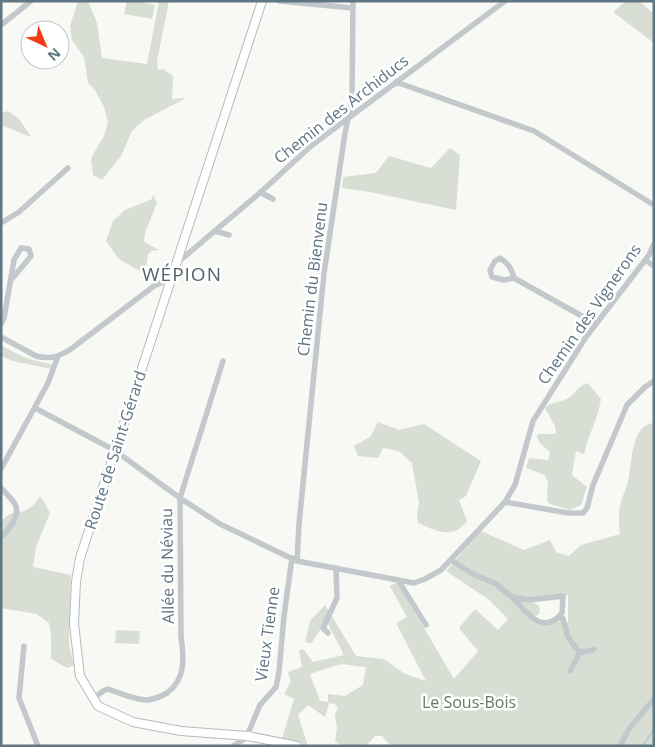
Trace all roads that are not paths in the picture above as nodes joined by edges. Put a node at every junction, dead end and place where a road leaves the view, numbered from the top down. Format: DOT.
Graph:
graph roads {
  1 [pos="31,1"];
  2 [pos="262,1"];
  3 [pos="279,1"];
  4 [pos="354,1"];
  5 [pos="505,1"];
  6 [pos="353,8"];
  7 [pos="1,25"];
  8 [pos="396,82"];
  9 [pos="348,118"];
  10 [pos="68,168"];
  11 [pos="260,192"];
  12 [pos="273,199"];
  13 [pos="654,205"];
  14 [pos="1,223"];
  15 [pos="215,231"];
  16 [pos="230,236"];
  17 [pos="654,244"];
  18 [pos="646,260"];
  19 [pos="175,264"];
  20 [pos="654,266"];
  21 [pos="514,278"];
  22 [pos="12,280"];
  23 [pos="170,281"];
  24 [pos="1,324"];
  25 [pos="596,324"];
  26 [pos="1,337"];
  27 [pos="58,356"];
  28 [pos="223,361"];
  29 [pos="654,381"];
  30 [pos="34,408"];
  31 [pos="114,450"];
  32 [pos="1,469"];
  33 [pos="1,488"];
  34 [pos="180,498"];
  35 [pos="505,502"];
  36 [pos="1,537"];
  37 [pos="294,559"];
  38 [pos="451,560"];
  39 [pos="336,568"];
  40 [pos="398,580"];
  41 [pos="512,597"];
  42 [pos="560,616"];
  43 [pos="426,625"];
  44 [pos="328,633"];
  45 [pos="24,646"];
  46 [pos="594,649"];
  47 [pos="579,652"];
  48 [pos="570,671"];
  49 [pos="94,698"];
  50 [pos="654,698"];
  51 [pos="248,736"];
  52 [pos="38,746"];
  53 [pos="233,746"];
  54 [pos="297,746"];
  55 [pos="620,746"];
  1 -- 7 [label="street"];
  2 -- 19 [label="main road, Route de Saint-Gérard"];
  3 -- 6 [label="street"];
  4 -- 6 [label="street, Chemin du Bienvenu"];
  5 -- 8 [label="street, Chemin des Archiducs"];
  6 -- 9 [label="street, Chemin du Bienvenu"];
  8 -- 9 [label="street, Chemin des Archiducs"];
  8 -- 13 [label="street"];
  9 -- 11 [label="street, Chemin des Archiducs"];
  9 -- 37 [label="street, Chemin du Bienvenu"];
  10 -- 14 [label="street"];
  11 -- 12 [label="street"];
  11 -- 15 [label="street, Chemin des Archiducs"];
  15 -- 16 [label="street"];
  15 -- 19 [label="street, Chemin des Archiducs"];
  17 -- 18 [label="street, Chemin des Vignerons"];
  18 -- 20 [label="street"];
  18 -- 25 [label="street, Chemin des Vignerons"];
  19 -- 23 [label="main road, Route de Saint-Gérard"];
  21 -- 21 [label="street"];
  21 -- 25 [label="street"];
  22 -- 22 [label="street"];
  22 -- 24 [label="street"];
  23 -- 27 [label="street"];
  23 -- 31 [label="main road, Route de Saint-Gérard"];
  25 -- 35 [label="street, Chemin des Vignerons"];
  26 -- 27 [label="street"];
  27 -- 30 [label="street"];
  28 -- 34 [label="street, Allée du Néviau"];
  29 -- 35 [label="street"];
  30 -- 31 [label="street, Chemin des Vignerons"];
  30 -- 32 [label="street"];
  31 -- 34 [label="street, Chemin des Vignerons"];
  31 -- 49 [label="main road, Route de Saint-Gérard"];
  33 -- 36 [label="street"];
  34 -- 37 [label="street, Chemin des Vignerons"];
  34 -- 49 [label="street, Allée du Néviau"];
  35 -- 38 [label="street, Chemin des Vignerons"];
  37 -- 39 [label="street, Chemin des Vignerons"];
  37 -- 51 [label="street, Vieux Tienne"];
  38 -- 40 [label="street, Chemin des Vignerons"];
  38 -- 41 [label="street"];
  39 -- 40 [label="street, Chemin des Vignerons"];
  39 -- 44 [label="street"];
  40 -- 43 [label="street"];
  41 -- 42 [label="street"];
  41 -- 42 [label="street"];
  42 -- 47 [label="street"];
  45 -- 52 [label="street"];
  46 -- 47 [label="street"];
  47 -- 48 [label="street"];
  49 -- 51 [label="main road, Route de Saint-Gérard"];
  50 -- 55 [label="street"];
  51 -- 53 [label="street"];
  51 -- 54 [label="main road, Route de Saint-Gérard"];
}
